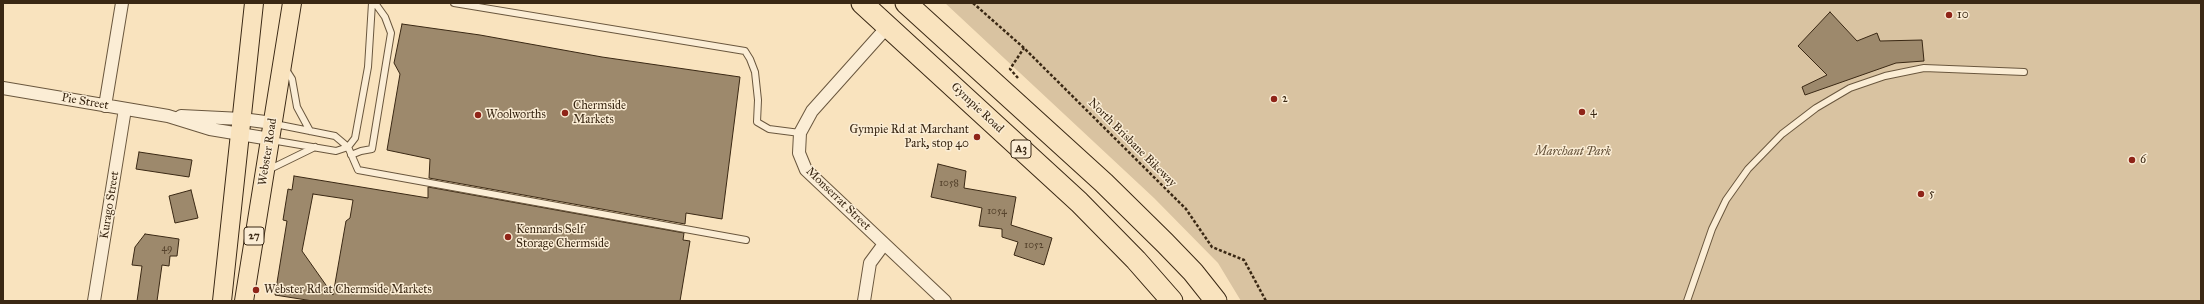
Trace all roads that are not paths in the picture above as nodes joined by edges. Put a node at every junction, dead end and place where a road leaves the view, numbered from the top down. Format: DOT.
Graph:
graph roads {
  1 [pos="122,3"];
  2 [pos="254,3"];
  3 [pos="292,3"];
  4 [pos="374,3"];
  5 [pos="454,3"];
  6 [pos="862,3"];
  7 [pos="906,3"];
  8 [pos="888,26"];
  9 [pos="282,65"];
  10 [pos="2024,72"];
  11 [pos="3,88"];
  12 [pos="105,106"];
  13 [pos="125,109"];
  14 [pos="241,126"];
  15 [pos="271,131"];
  16 [pos="310,131"];
  17 [pos="800,133"];
  18 [pos="315,147"];
  19 [pos="348,147"];
  20 [pos="351,155"];
  21 [pos="265,172"];
  22 [pos="746,240"];
  23 [pos="884,244"];
  24 [pos="94,301"];
  25 [pos="222,301"];
  26 [pos="244,301"];
  27 [pos="864,301"];
  28 [pos="945,301"];
  29 [pos="1172,301"];
  30 [pos="1216,301"];
  31 [pos="1687,301"];
  1 -- 12 [label="street"];
  2 -- 14 [label="main road, 27"];
  3 -- 9 [label="main road, Webster Road / 27"];
  4 -- 19 [label="lane"];
  4 -- 20 [label="lane"];
  5 -- 17 [label="lane"];
  6 -- 8 [label="highway, Gympie Road / A3"];
  7 -- 30 [label="highway, A3"];
  8 -- 17 [label="street, Monserrat Street"];
  8 -- 29 [label="highway, Gympie Road / A3"];
  9 -- 15 [label="main road, Webster Road / 27"];
  9 -- 16 [label="lane"];
  10 -- 31 [label="lane"];
  11 -- 12 [label="street, Pie Street"];
  12 -- 13 [label="street, Pie Street"];
  13 -- 14 [label="street, Pie Street"];
  13 -- 24 [label="street, Kurago Street"];
  14 -- 15 [label="street, Pie Street"];
  14 -- 25 [label="main road, 27"];
  15 -- 16 [label="lane"];
  15 -- 18 [label="lane"];
  15 -- 21 [label="main road, Webster Road / 27"];
  16 -- 19 [label="lane"];
  17 -- 23 [label="street, Monserrat Street"];
  18 -- 19 [label="lane"];
  18 -- 21 [label="lane"];
  19 -- 20 [label="lane"];
  20 -- 22 [label="lane"];
  21 -- 26 [label="main road, Webster Road / 27"];
  23 -- 27 [label="street"];
  23 -- 28 [label="street, Monserrat Street"];
}
